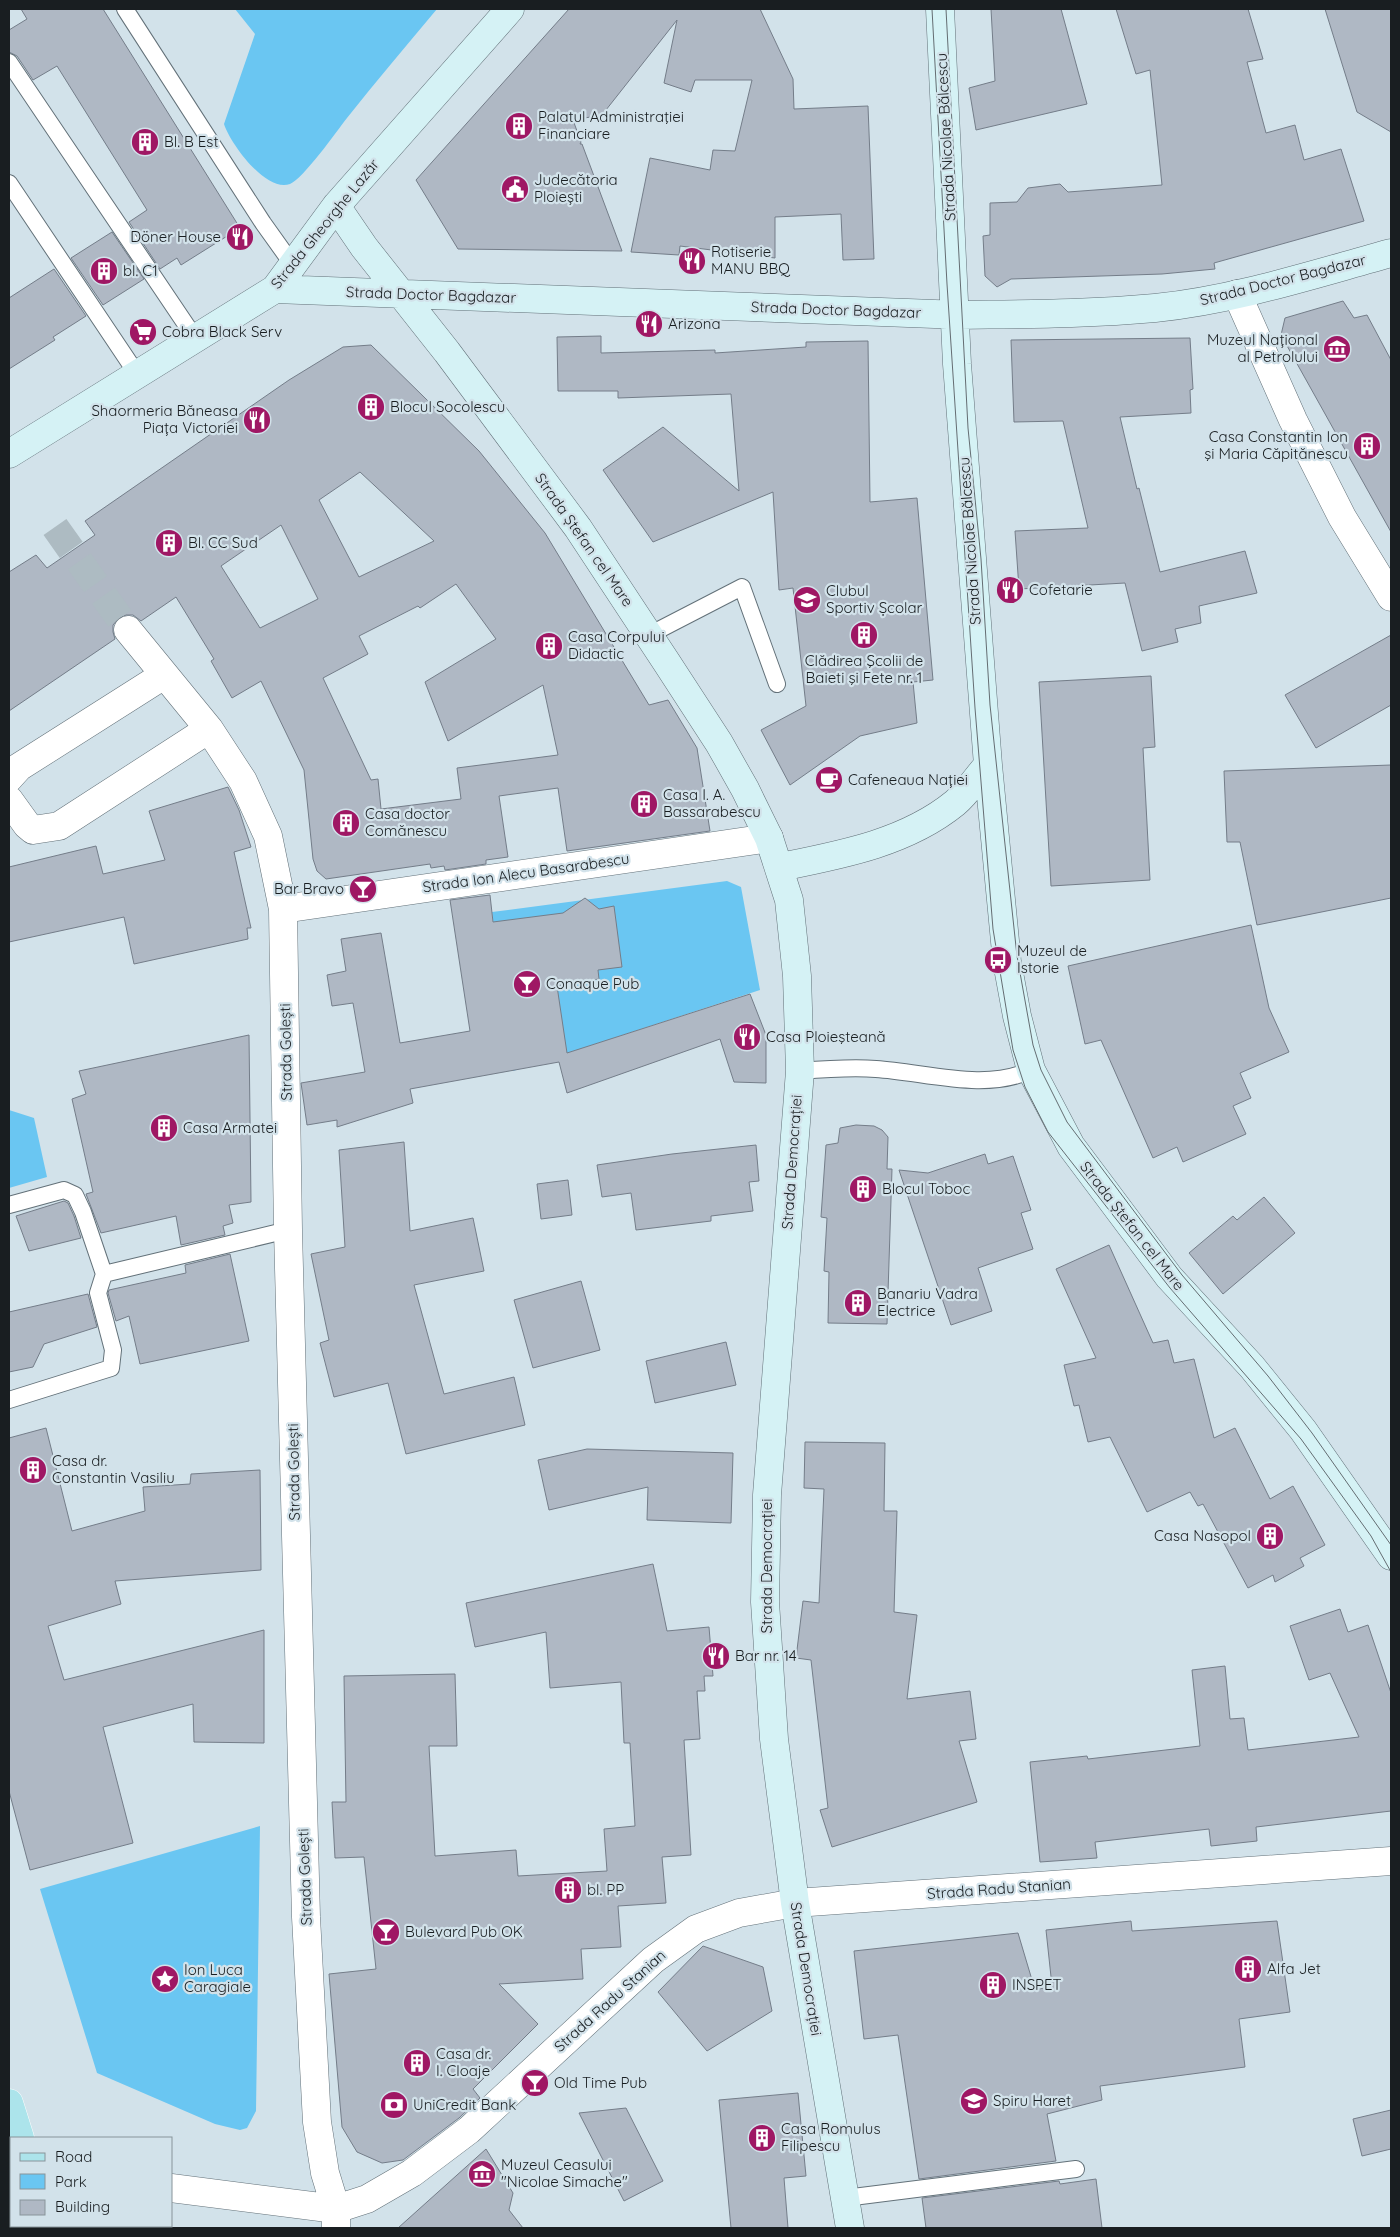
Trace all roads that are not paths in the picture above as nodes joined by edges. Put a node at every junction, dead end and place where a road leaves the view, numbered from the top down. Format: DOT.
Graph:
graph roads {
  1 [pos="125,9"];
  2 [pos="510,9"];
  3 [pos="940,9"];
  4 [pos="9,62"];
  5 [pos="9,183"];
  6 [pos="336,206"];
  7 [pos="1391,253"];
  8 [pos="293,265"];
  9 [pos="274,289"];
  10 [pos="401,294"];
  11 [pos="1237,294"];
  12 [pos="955,315"];
  13 [pos="195,338"];
  14 [pos="137,374"];
  15 [pos="14,447"];
  16 [pos="1391,597"];
  17 [pos="128,630"];
  18 [pos="649,635"];
  19 [pos="164,675"];
  20 [pos="778,684"];
  21 [pos="209,730"];
  22 [pos="988,765"];
  23 [pos="9,778"];
  24 [pos="9,800"];
  25 [pos="769,838"];
  26 [pos="780,867"];
  27 [pos="789,900"];
  28 [pos="283,909"];
  29 [pos="1031,1070"];
  30 [pos="800,1071"];
  31 [pos="9,1205"];
  32 [pos="288,1230"];
  33 [pos="104,1274"];
  34 [pos="9,1400"];
  35 [pos="1391,1556"];
  36 [pos="1391,1861"];
  37 [pos="795,1903"];
  38 [pos="9,2103"];
  39 [pos="20,2137"];
  40 [pos="1076,2169"];
  41 [pos="172,2188"];
  42 [pos="846,2198"];
  43 [pos="341,2222"];
  44 [pos="850,2228"];
  1 -- 8 [label="lane"];
  2 -- 6 [label="main road, Strada Gheorghe Lazăr"];
  3 -- 12 [label="main road, Strada Nicolae Bălcescu"];
  4 -- 13 [label="lane"];
  5 -- 14 [label="lane"];
  6 -- 8 [label="main road, Strada Gheorghe Lazăr"];
  6 -- 10 [label="main road, Strada Ștefan cel Mare"];
  7 -- 11 [label="main road, Strada Doctor Bagdazar"];
  8 -- 9 [label="main road, Strada Gheorghe Lazăr"];
  9 -- 10 [label="main road, Strada Doctor Bagdazar"];
  9 -- 13 [label="main road, Strada Gheorghe Lazăr"];
  10 -- 12 [label="main road, Strada Doctor Bagdazar"];
  10 -- 18 [label="main road, Strada Ștefan cel Mare"];
  11 -- 12 [label="main road, Strada Doctor Bagdazar"];
  11 -- 16 [label="street"];
  12 -- 22 [label="main road, Strada Nicolae Bălcescu"];
  13 -- 14 [label="main road, Strada Gheorghe Lazăr"];
  14 -- 15 [label="main road, Strada Gheorghe Lazăr"];
  17 -- 19 [label="street, Strada Golești"];
  18 -- 20 [label="lane"];
  18 -- 25 [label="main road, Strada Ștefan cel Mare"];
  19 -- 21 [label="street, Strada Golești"];
  19 -- 23 [label="street"];
  21 -- 24 [label="street"];
  21 -- 28 [label="street, Strada Golești"];
  22 -- 26 [label="main road"];
  22 -- 29 [label="main road, Strada Nicolae Bălcescu"];
  25 -- 26 [label="main road, Strada Ștefan cel Mare"];
  25 -- 28 [label="street, Strada Ion Alecu Basarabescu"];
  26 -- 27 [label="main road, Strada Ștefan cel Mare"];
  27 -- 30 [label="main road, Strada Democrației"];
  28 -- 32 [label="street, Strada Golești"];
  29 -- 30 [label="lane"];
  29 -- 35 [label="main road, Strada Ștefan cel Mare"];
  30 -- 37 [label="main road, Strada Democrației"];
  31 -- 33 [label="lane"];
  32 -- 33 [label="lane"];
  32 -- 43 [label="street, Strada Golești"];
  33 -- 34 [label="lane"];
  36 -- 37 [label="street, Strada Radu Stanian"];
  37 -- 42 [label="main road, Strada Democrației"];
  37 -- 43 [label="street, Strada Radu Stanian"];
  38 -- 39 [label="main road"];
  40 -- 42 [label="lane"];
  41 -- 43 [label="street, Strada Radu Stanian"];
  42 -- 44 [label="main road, Strada Democrației"];
}
